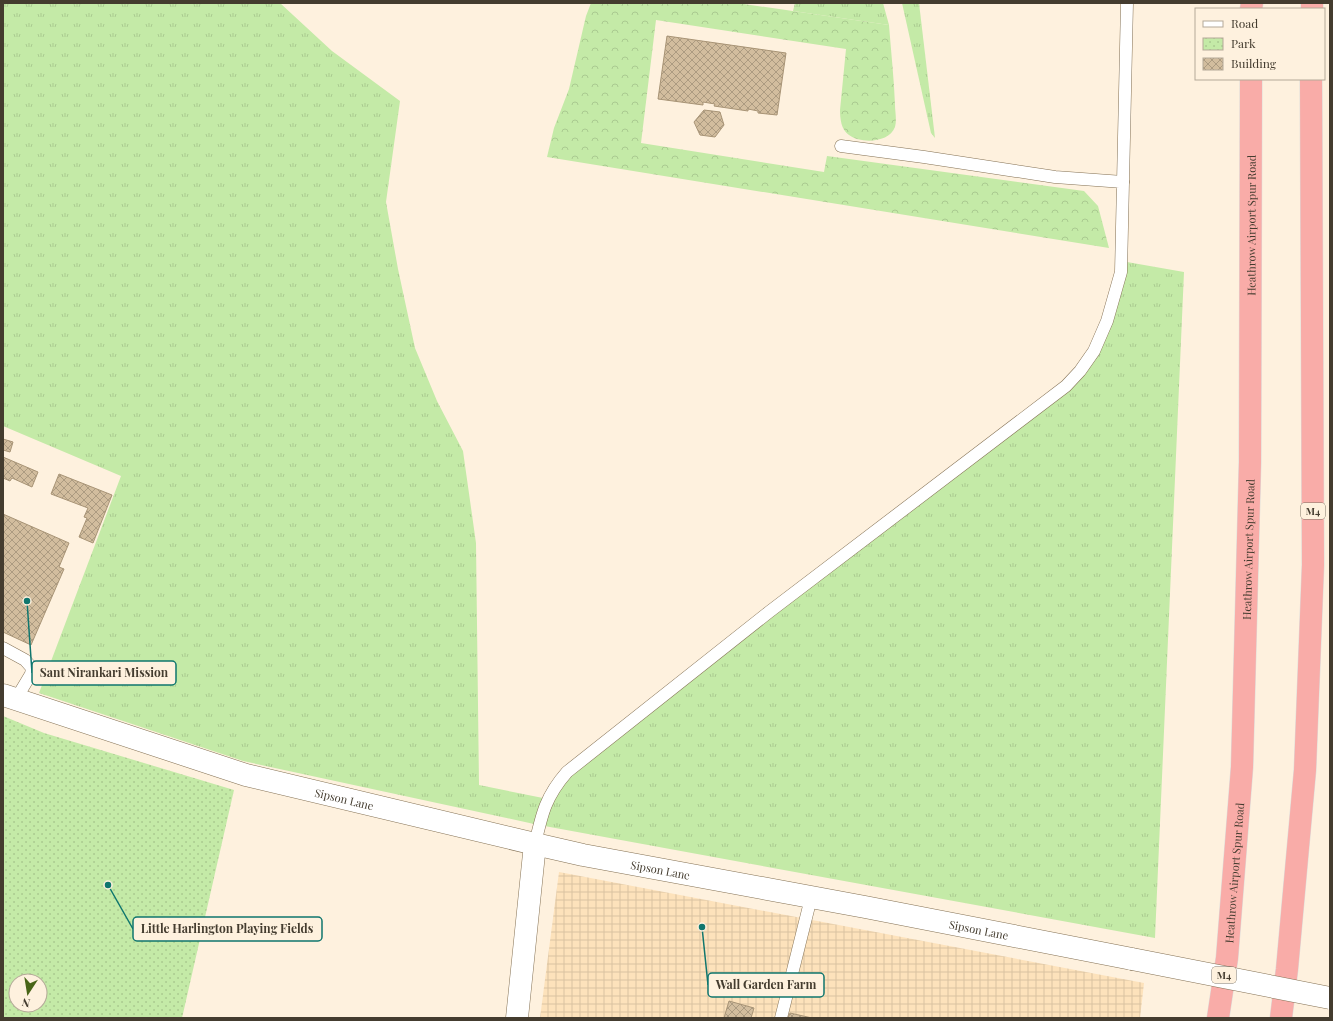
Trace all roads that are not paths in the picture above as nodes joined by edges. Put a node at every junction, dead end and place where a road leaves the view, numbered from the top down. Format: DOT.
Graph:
graph roads {
  1 [pos="1127,3"];
  2 [pos="1251,80"];
  3 [pos="1311,80"];
  4 [pos="841,146"];
  5 [pos="1123,182"];
  6 [pos="3,648"];
  7 [pos="10,697"];
  8 [pos="535,844"];
  9 [pos="811,898"];
  10 [pos="1330,998"];
  11 [pos="517,1018"];
  12 [pos="780,1018"];
  13 [pos="1218,1018"];
  14 [pos="1281,1018"];
  1 -- 5 [label="lane"];
  2 -- 13 [label="highway, Heathrow Airport Spur Road / M4"];
  3 -- 14 [label="highway, M4"];
  4 -- 5 [label="lane"];
  5 -- 8 [label="lane"];
  6 -- 7 [label="lane"];
  7 -- 8 [label="street, Sipson Lane"];
  8 -- 9 [label="street, Sipson Lane"];
  8 -- 11 [label="street"];
  9 -- 10 [label="street, Sipson Lane, bridge"];
  9 -- 12 [label="lane"];
}
